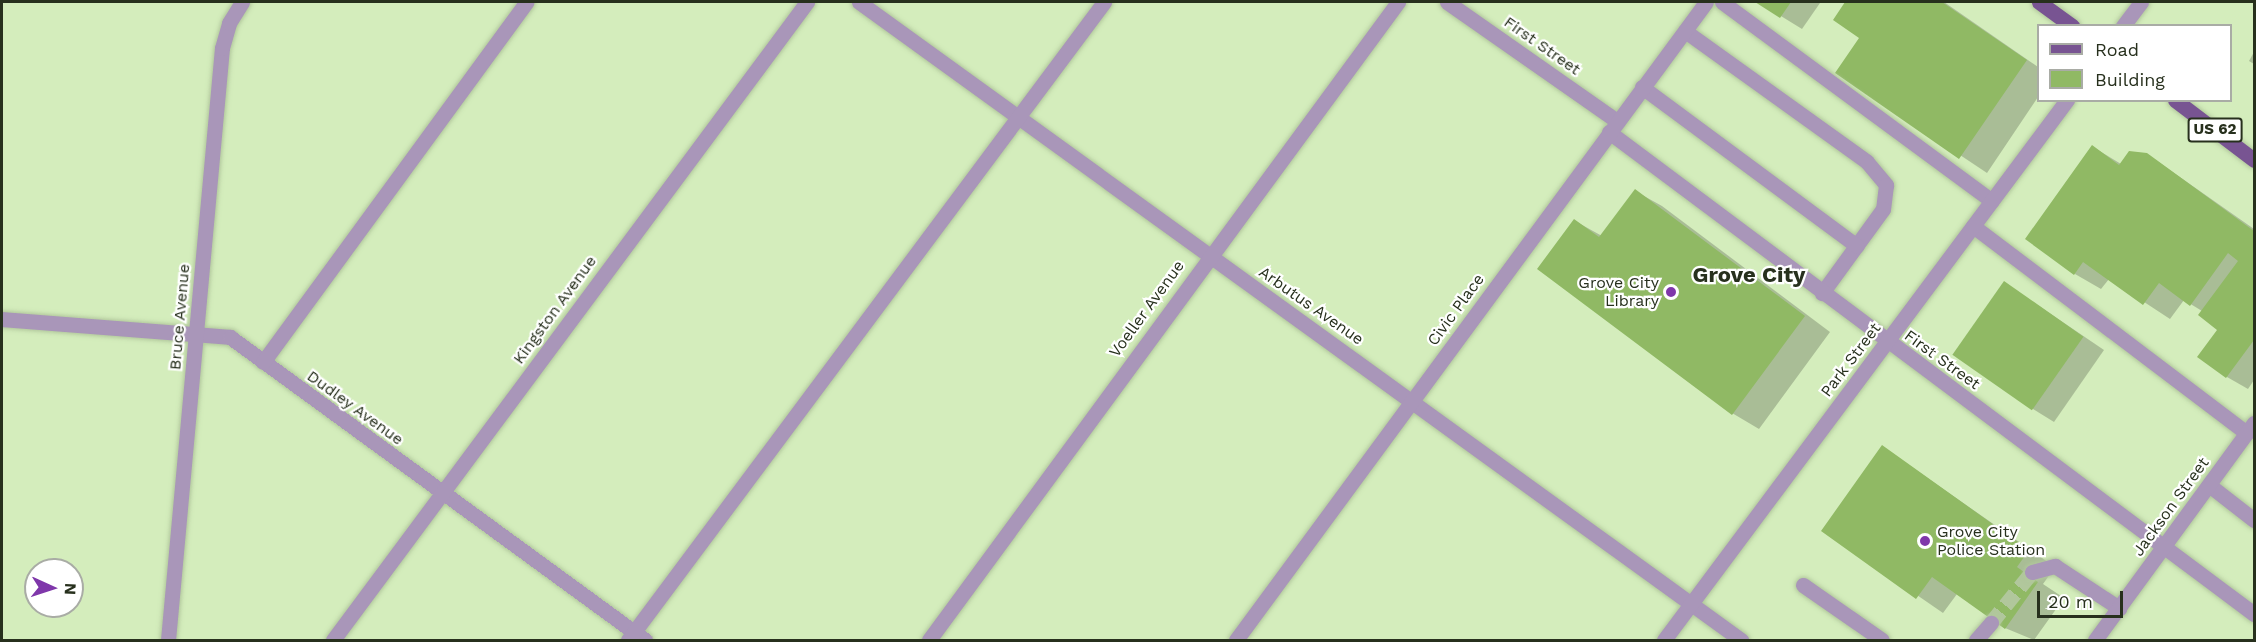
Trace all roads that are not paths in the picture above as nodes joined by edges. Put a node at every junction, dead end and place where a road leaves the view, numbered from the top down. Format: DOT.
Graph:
graph roads {
  1 [pos="242,2"];
  2 [pos="526,2"];
  3 [pos="807,2"];
  4 [pos="859,2"];
  5 [pos="1104,2"];
  6 [pos="1398,2"];
  7 [pos="1447,2"];
  8 [pos="1706,2"];
  9 [pos="1722,2"];
  10 [pos="2039,2"];
  11 [pos="2141,2"];
  12 [pos="2069,24"];
  13 [pos="2124,24"];
  14 [pos="1685,31"];
  15 [pos="1642,87"];
  16 [pos="2066,102"];
  17 [pos="2178,102"];
  18 [pos="1017,117"];
  19 [pos="1613,126"];
  20 [pos="2254,160"];
  21 [pos="1992,201"];
  22 [pos="1973,226"];
  23 [pos="1857,246"];
  24 [pos="1208,256"];
  25 [pos="1822,293"];
  26 [pos="2,319"];
  27 [pos="197,336"];
  28 [pos="1887,342"];
  29 [pos="263,362"];
  30 [pos="1413,400"];
  31 [pos="2251,428"];
  32 [pos="2209,485"];
  33 [pos="441,494"];
  34 [pos="2254,519"];
  35 [pos="2164,547"];
  36 [pos="2032,572"];
  37 [pos="1803,585"];
  38 [pos="1692,604"];
  39 [pos="2119,608"];
  40 [pos="2253,610"];
  41 [pos="1990,622"];
  42 [pos="636,638"];
  43 [pos="168,640"];
  44 [pos="333,640"];
  45 [pos="929,640"];
  46 [pos="1236,640"];
  47 [pos="1664,640"];
  48 [pos="1741,640"];
  49 [pos="1882,640"];
  50 [pos="1976,640"];
  51 [pos="2095,640"];
  1 -- 27 [label="street, Bruce Avenue"];
  2 -- 29 [label="street"];
  3 -- 33 [label="street, Kingston Avenue"];
  4 -- 18 [label="street, Arbutus Avenue"];
  5 -- 18 [label="street"];
  6 -- 24 [label="street, Voeller Avenue"];
  7 -- 19 [label="street, First Street"];
  8 -- 14 [label="street, Civic Place"];
  9 -- 21 [label="street"];
  10 -- 12 [label="main road"];
  11 -- 13 [label="street"];
  14 -- 15 [label="street, Civic Place"];
  14 -- 23 [label="street"];
  15 -- 19 [label="street, Civic Place"];
  15 -- 23 [label="street"];
  16 -- 21 [label="street, Park Street"];
  17 -- 20 [label="main road, US 62"];
  18 -- 24 [label="street, Arbutus Avenue"];
  18 -- 42 [label="street"];
  19 -- 25 [label="street, First Street"];
  19 -- 30 [label="street, Civic Place"];
  21 -- 22 [label="street, Park Street"];
  22 -- 28 [label="street, Park Street"];
  22 -- 31 [label="street"];
  23 -- 25 [label="street"];
  24 -- 30 [label="street, Arbutus Avenue"];
  24 -- 45 [label="street, Voeller Avenue"];
  25 -- 28 [label="street, First Street"];
  26 -- 27 [label="street, Dudley Avenue"];
  27 -- 29 [label="street, Dudley Avenue"];
  27 -- 43 [label="street, Bruce Avenue"];
  28 -- 35 [label="street, First Street"];
  28 -- 38 [label="street, Park Street"];
  29 -- 33 [label="street, Dudley Avenue"];
  30 -- 38 [label="street, Arbutus Avenue"];
  30 -- 46 [label="street, Civic Place"];
  31 -- 32 [label="street, Jackson Street"];
  32 -- 34 [label="street"];
  32 -- 35 [label="street, Jackson Street"];
  33 -- 42 [label="street, Dudley Avenue"];
  33 -- 44 [label="street, Kingston Avenue"];
  35 -- 39 [label="street, Jackson Street"];
  35 -- 40 [label="street, First Street"];
  36 -- 39 [label="street"];
  37 -- 49 [label="street"];
  38 -- 47 [label="street, Park Street"];
  38 -- 48 [label="street, Arbutus Avenue"];
  39 -- 51 [label="street, Jackson Street"];
  41 -- 50 [label="street"];
}
